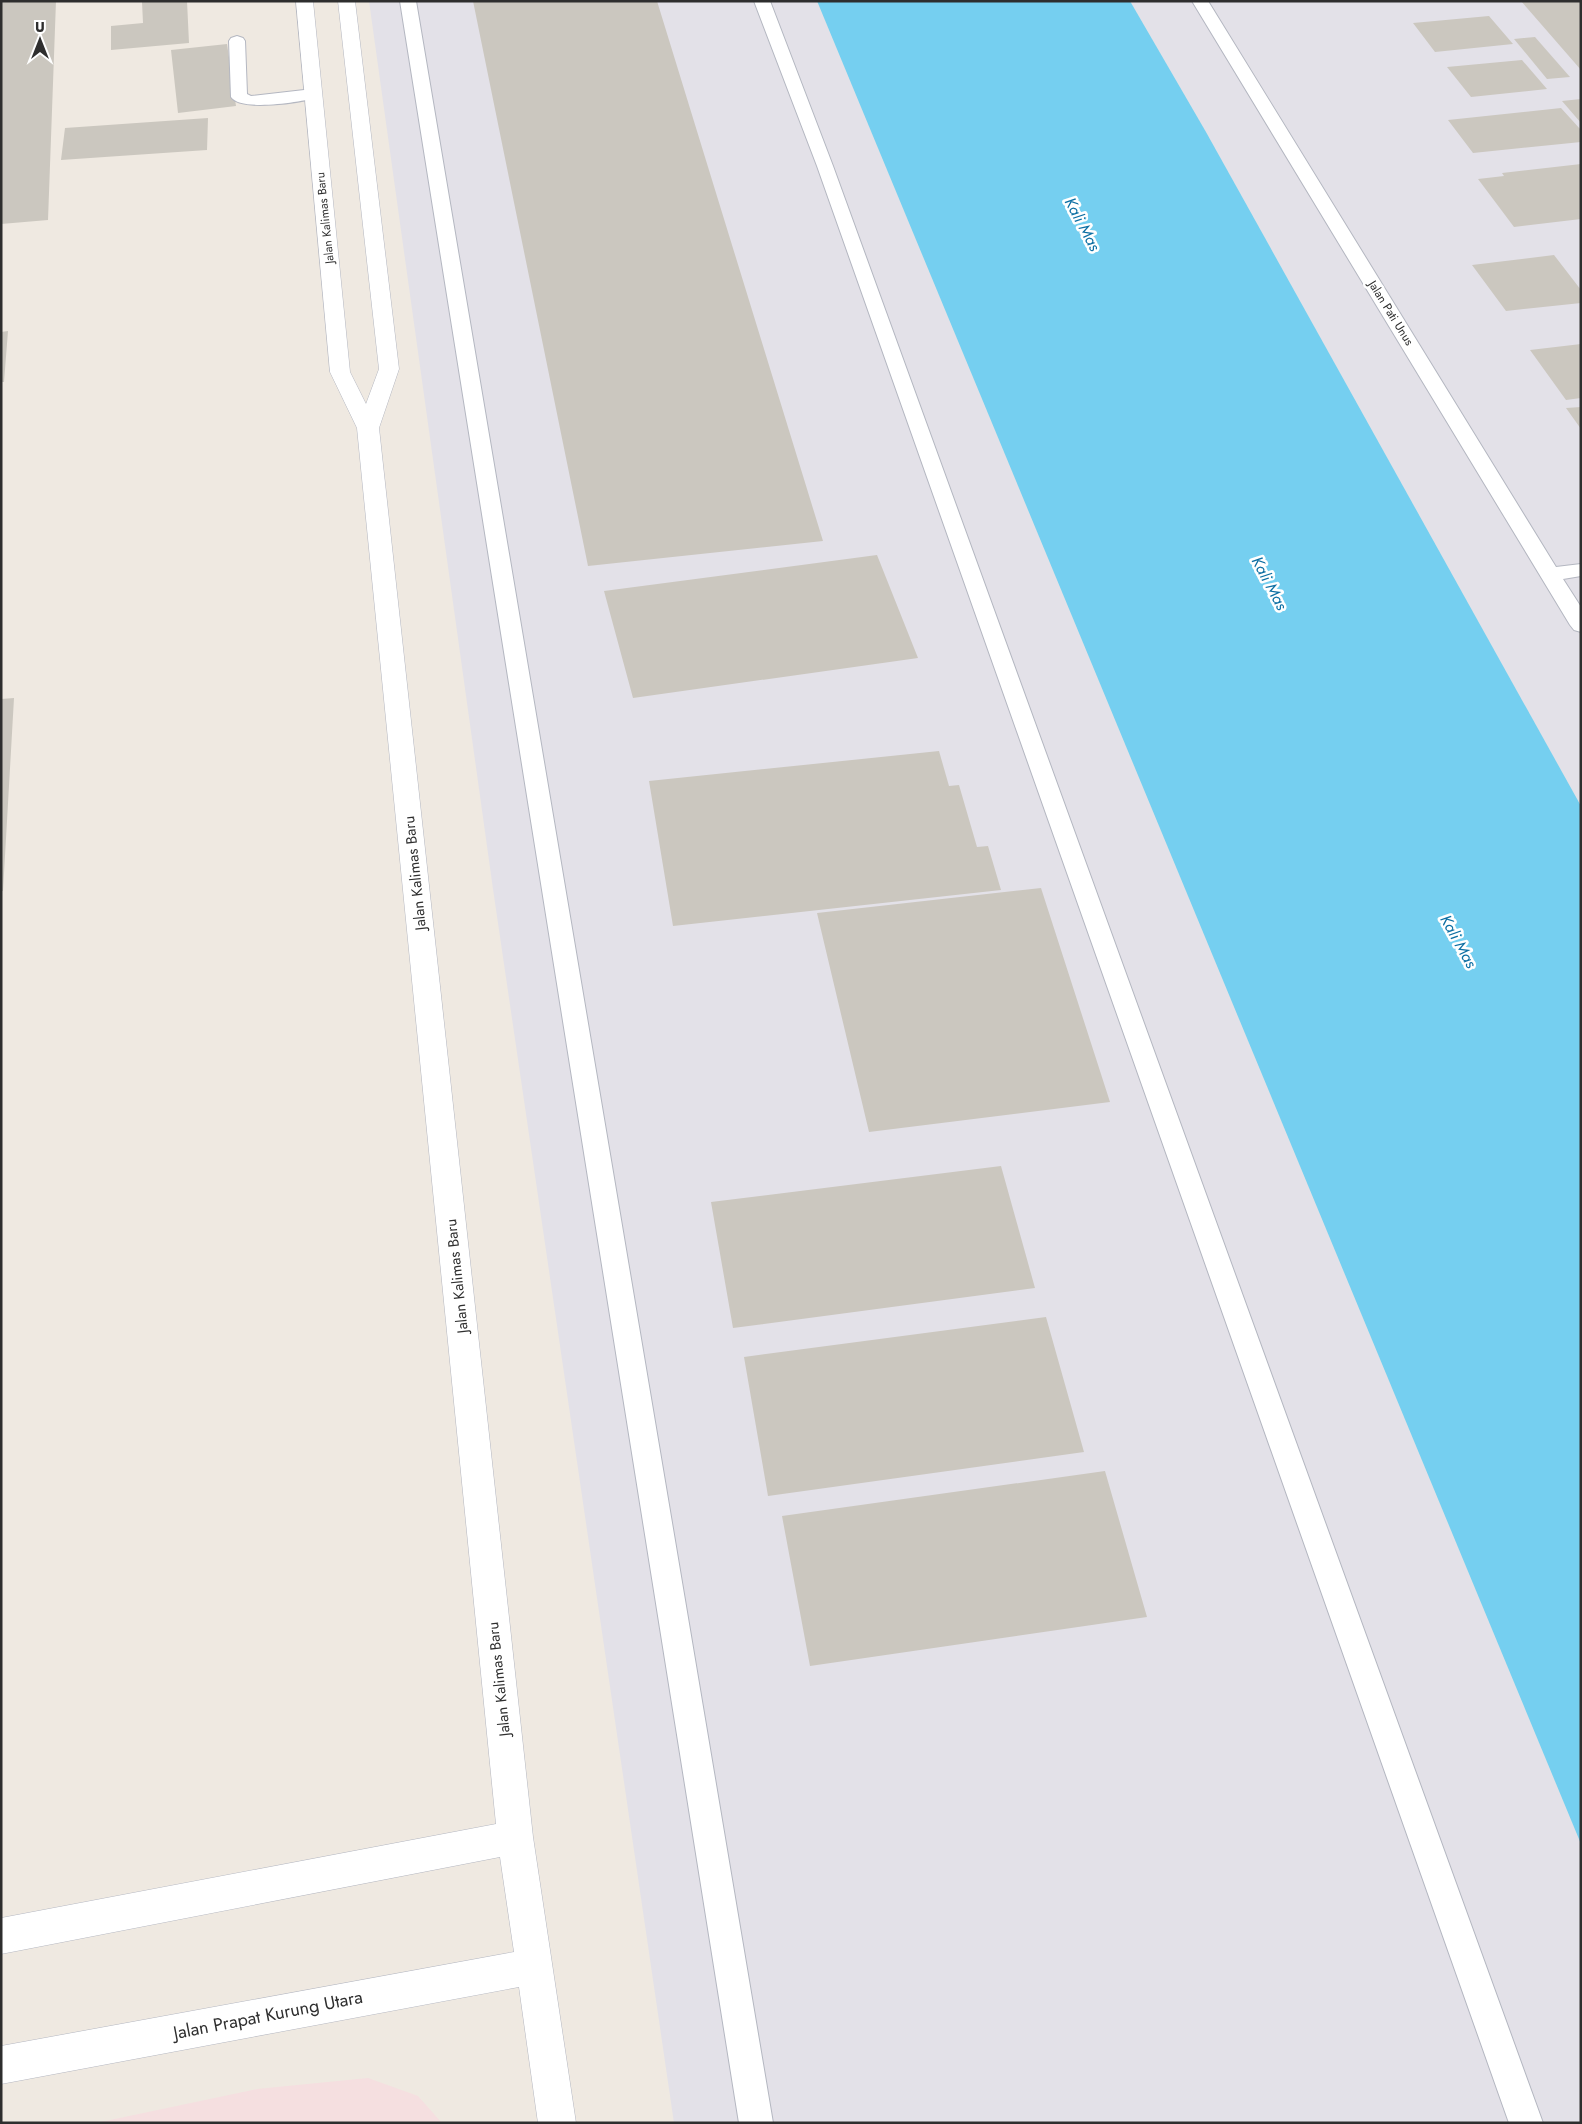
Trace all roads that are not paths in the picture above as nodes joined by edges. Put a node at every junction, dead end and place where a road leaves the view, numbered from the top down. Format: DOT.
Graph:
graph roads {
  1 [pos="304,1"];
  2 [pos="346,1"];
  3 [pos="408,1"];
  4 [pos="762,1"];
  5 [pos="1200,1"];
  6 [pos="237,41"];
  7 [pos="313,94"];
  8 [pos="368,428"];
  9 [pos="1581,570"];
  10 [pos="1551,574"];
  11 [pos="1581,625"];
  12 [pos="515,1837"];
  13 [pos="1,1936"];
  14 [pos="534,1966"];
  15 [pos="1,2065"];
  16 [pos="557,2123"];
  17 [pos="756,2123"];
  18 [pos="1526,2123"];
  1 -- 7 [label="street, Jalan Kalimas Baru"];
  2 -- 8 [label="street, Jalan Kalimas Baru"];
  3 -- 17 [label="lane"];
  4 -- 18 [label="lane"];
  5 -- 10 [label="lane, Jalan Pati Unus"];
  6 -- 7 [label="lane"];
  7 -- 8 [label="street, Jalan Kalimas Baru"];
  8 -- 12 [label="street, Jalan Kalimas Baru"];
  9 -- 10 [label="lane"];
  10 -- 11 [label="lane, Jalan Pati Unus"];
  12 -- 13 [label="street"];
  12 -- 14 [label="street, Jalan Kalimas Baru"];
  14 -- 15 [label="street, Jalan Prapat Kurung Utara"];
  14 -- 16 [label="street, Jalan Kalimas Baru"];
}
